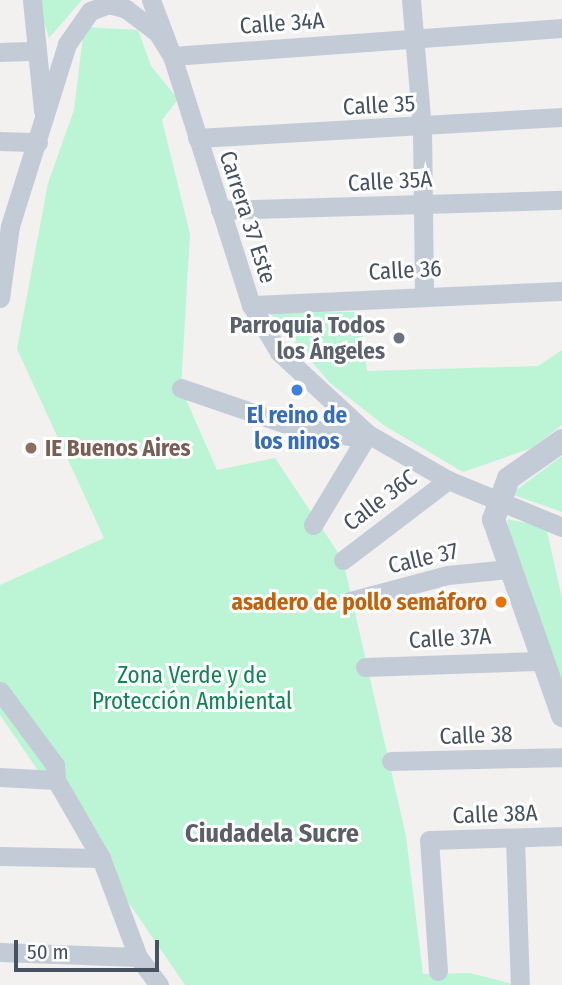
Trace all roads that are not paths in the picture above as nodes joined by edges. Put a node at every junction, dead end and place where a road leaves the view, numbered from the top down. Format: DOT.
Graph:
graph roads {
  1 [pos="32,0"];
  2 [pos="151,0"];
  3 [pos="411,0"];
  4 [pos="562,29"];
  5 [pos="413,39"];
  6 [pos="37,51"];
  7 [pos="0,52"];
  8 [pos="172,55"];
  9 [pos="562,117"];
  10 [pos="44,121"];
  11 [pos="422,128"];
  12 [pos="197,138"];
  13 [pos="0,141"];
  14 [pos="38,142"];
  15 [pos="562,200"];
  16 [pos="422,203"];
  17 [pos="220,210"];
  18 [pos="5,226"];
  19 [pos="562,291"];
  20 [pos="424,292"];
  21 [pos="0,298"];
  22 [pos="251,305"];
  23 [pos="181,387"];
  24 [pos="366,437"];
  25 [pos="562,440"];
  26 [pos="448,480"];
  27 [pos="495,502"];
  28 [pos="313,525"];
  29 [pos="562,527"];
  30 [pos="343,560"];
  31 [pos="509,569"];
  32 [pos="349,601"];
  33 [pos="538,661"];
  34 [pos="365,667"];
  35 [pos="0,691"];
  36 [pos="562,715"];
  37 [pos="562,757"];
  38 [pos="391,761"];
  39 [pos="0,777"];
  40 [pos="57,779"];
  41 [pos="562,836"];
  42 [pos="516,838"];
  43 [pos="0,856"];
  44 [pos="101,858"];
  45 [pos="0,953"];
  46 [pos="138,957"];
  47 [pos="438,971"];
  48 [pos="159,985"];
  49 [pos="520,985"];
  1 -- 6 [label="street"];
  2 -- 8 [label="street, Carrera 37 Este"];
  3 -- 5 [label="street"];
  4 -- 5 [label="street, Calle 34A"];
  5 -- 8 [label="street, Calle 34A"];
  5 -- 11 [label="street"];
  6 -- 7 [label="street"];
  6 -- 10 [label="street"];
  8 -- 10 [label="street, Carrera 37 Este"];
  8 -- 12 [label="street, Carrera 37 Este"];
  9 -- 11 [label="street, Calle 35"];
  10 -- 14 [label="street"];
  11 -- 12 [label="street, Calle 35"];
  11 -- 16 [label="street"];
  12 -- 17 [label="street, Carrera 37 Este"];
  13 -- 14 [label="street"];
  14 -- 18 [label="street"];
  15 -- 16 [label="street, Calle 35A"];
  16 -- 17 [label="street, Calle 35A"];
  16 -- 20 [label="street"];
  17 -- 22 [label="street, Carrera 37 Este"];
  18 -- 21 [label="street"];
  19 -- 20 [label="street, Calle 36"];
  20 -- 22 [label="street, Calle 36"];
  22 -- 24 [label="street, Carrera 37 Este"];
  23 -- 24 [label="street"];
  24 -- 26 [label="street"];
  24 -- 28 [label="street"];
  25 -- 27 [label="street"];
  26 -- 27 [label="street"];
  26 -- 30 [label="street, Calle 36C"];
  27 -- 29 [label="street"];
  27 -- 31 [label="street"];
  31 -- 32 [label="street, Calle 37"];
  31 -- 33 [label="street"];
  33 -- 34 [label="street, Calle 37A"];
  33 -- 36 [label="street"];
  35 -- 40 [label="street"];
  37 -- 38 [label="street, Calle 38"];
  39 -- 40 [label="street"];
  40 -- 44 [label="street"];
  41 -- 42 [label="street, Calle 38A"];
  42 -- 47 [label="street, Calle 38A"];
  42 -- 49 [label="street"];
  43 -- 44 [label="street"];
  44 -- 46 [label="street"];
  45 -- 46 [label="street"];
  46 -- 48 [label="street"];
}
